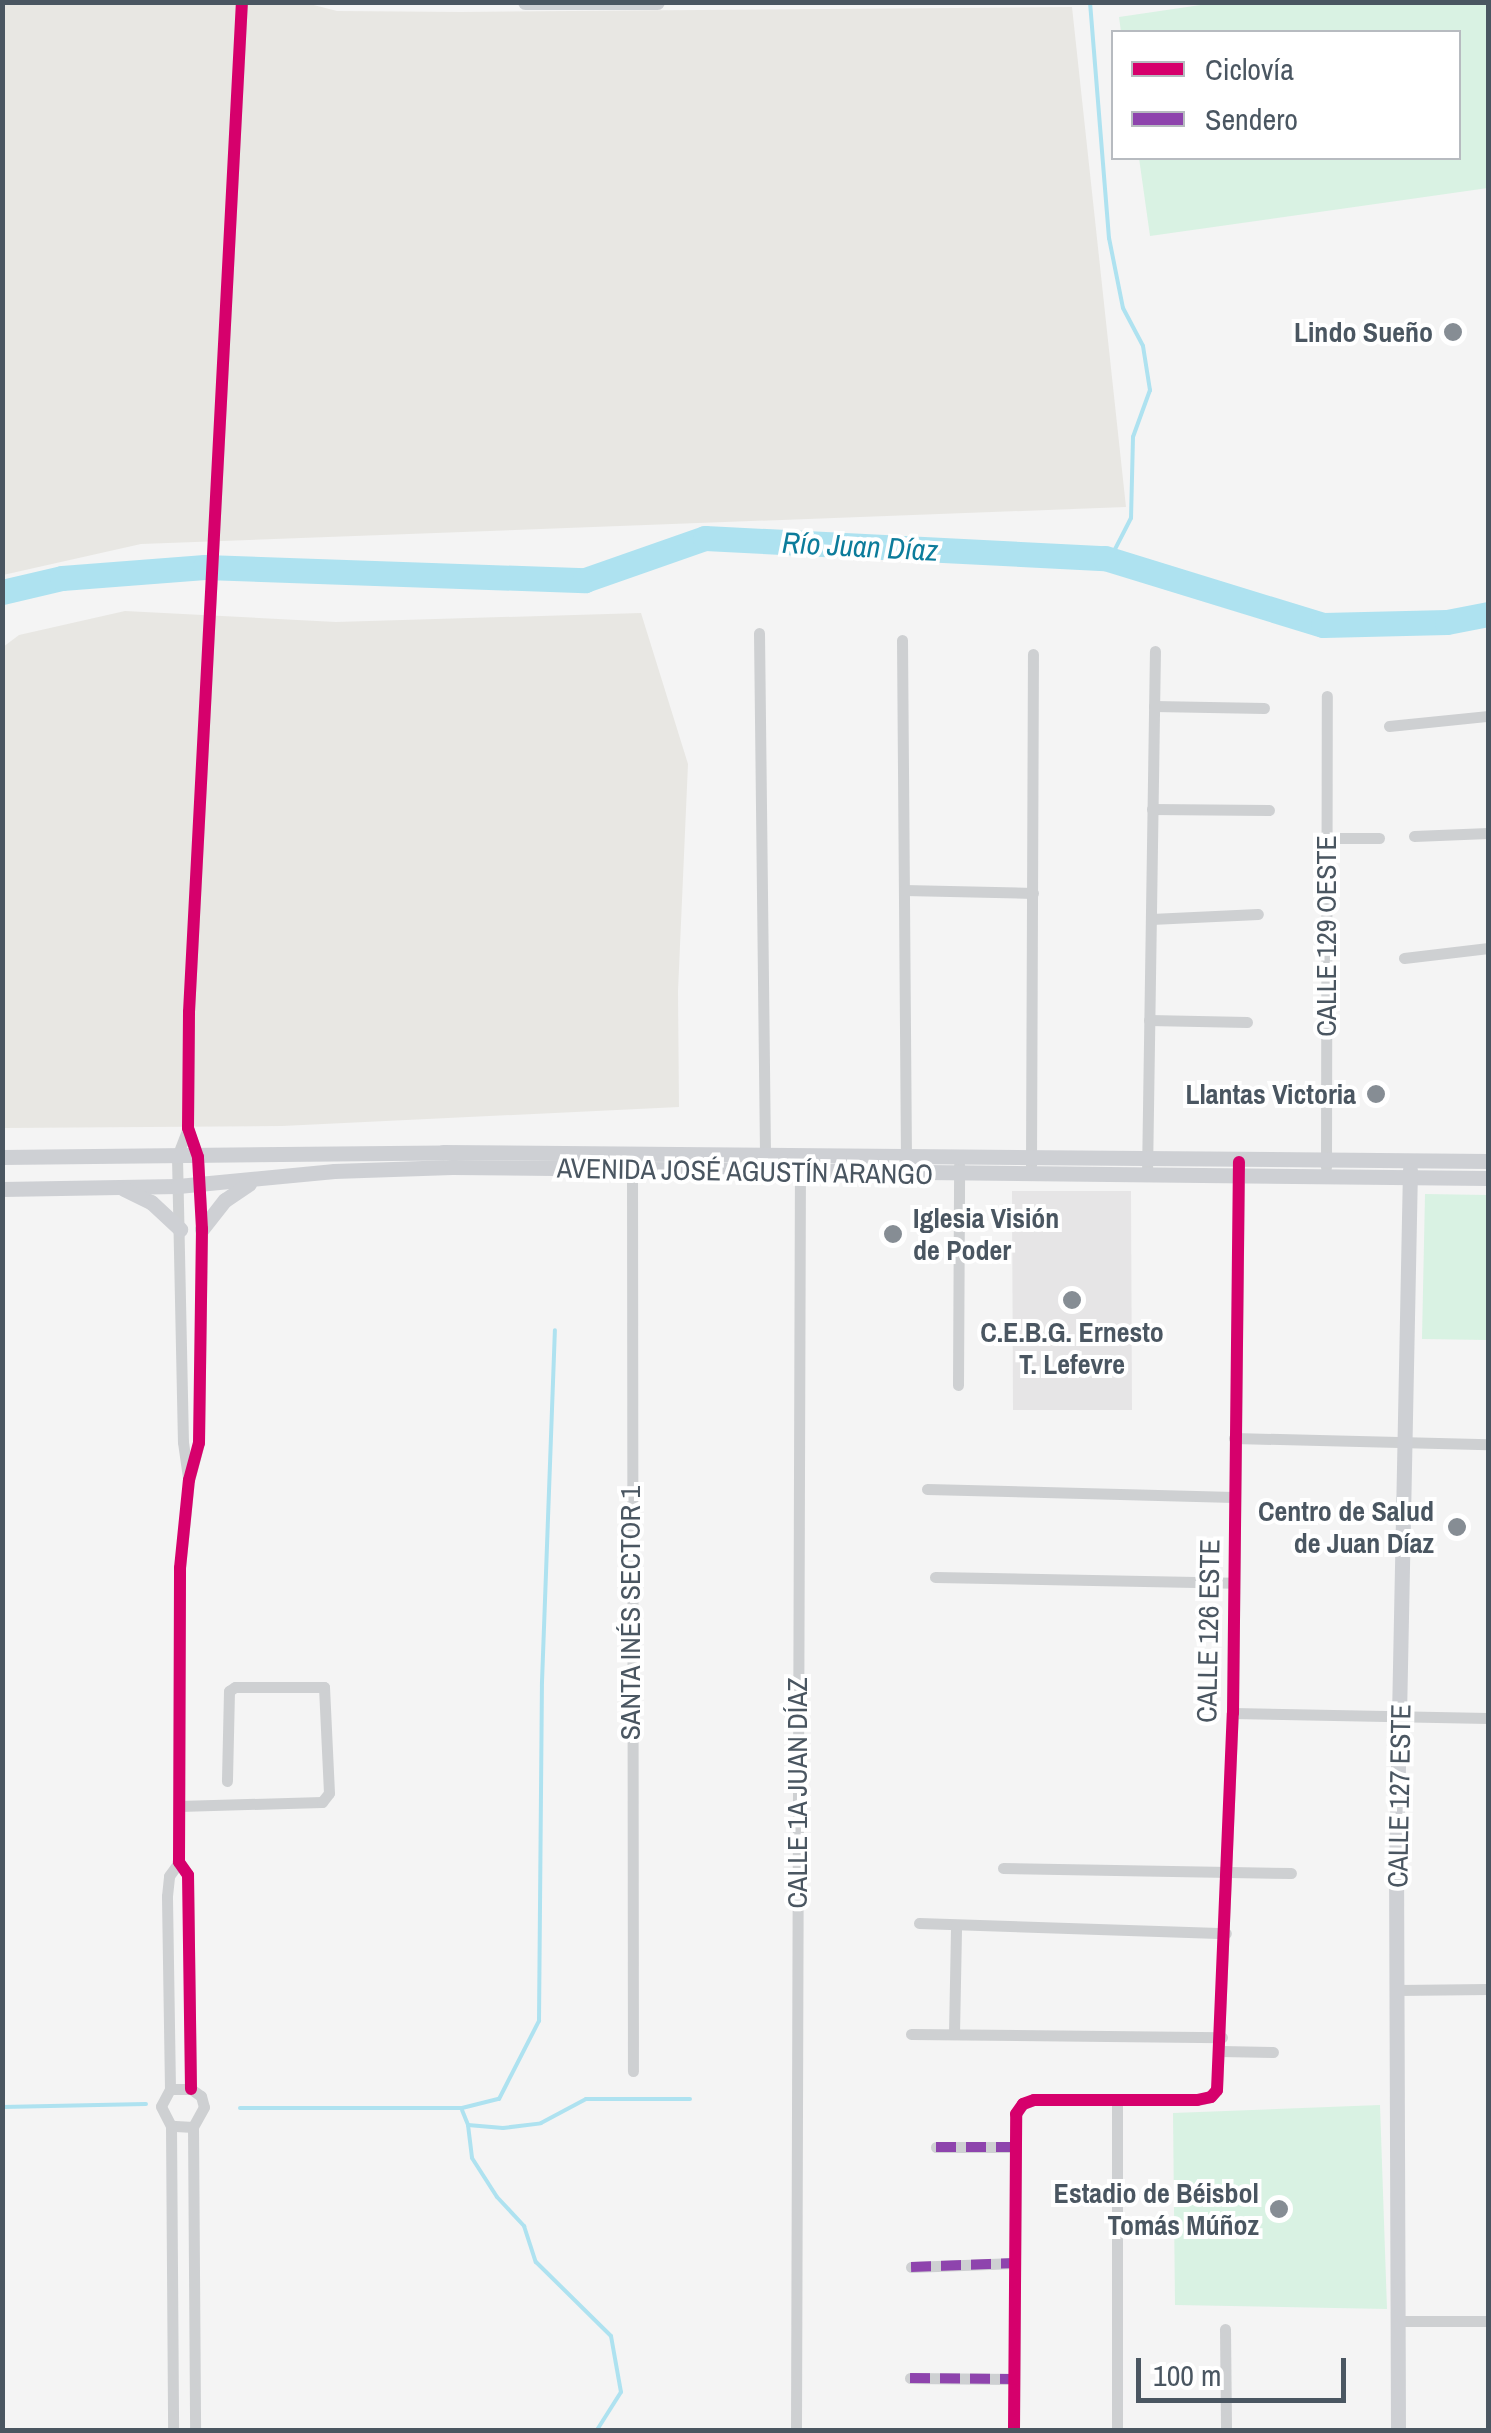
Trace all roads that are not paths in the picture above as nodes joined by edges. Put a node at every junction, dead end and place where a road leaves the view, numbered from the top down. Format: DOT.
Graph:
graph roads {
  1 [pos="242,2"];
  2 [pos="525,2"];
  3 [pos="658,2"];
  4 [pos="759,633"];
  5 [pos="902,640"];
  6 [pos="1155,651"];
  7 [pos="1033,654"];
  8 [pos="1327,696"];
  9 [pos="1154,706"];
  10 [pos="1264,708"];
  11 [pos="1488,716"];
  12 [pos="1389,726"];
  13 [pos="1152,810"];
  14 [pos="1270,810"];
  15 [pos="1488,833"];
  16 [pos="1414,836"];
  17 [pos="1326,838"];
  18 [pos="1379,838"];
  19 [pos="904,890"];
  20 [pos="1033,893"];
  21 [pos="1258,914"];
  22 [pos="1151,919"];
  23 [pos="1488,948"];
  24 [pos="1404,958"];
  25 [pos="189,1012"];
  26 [pos="1149,1020"];
  27 [pos="1247,1022"];
  28 [pos="189,1026"];
  29 [pos="188,1128"];
  30 [pos="766,1154"];
  31 [pos="177,1157"];
  32 [pos="198,1157"];
  33 [pos="2,1158"];
  34 [pos="1488,1161"];
  35 [pos="632,1162"];
  36 [pos="800,1163"];
  37 [pos="906,1165"];
  38 [pos="959,1165"];
  39 [pos="1031,1166"];
  40 [pos="1147,1167"];
  41 [pos="1239,1169"];
  42 [pos="1326,1169"];
  43 [pos="1410,1169"];
  44 [pos="1488,1178"];
  45 [pos="256,1180"];
  46 [pos="200,1185"];
  47 [pos="178,1186"];
  48 [pos="121,1188"];
  49 [pos="2,1189"];
  50 [pos="180,1229"];
  51 [pos="202,1229"];
  52 [pos="958,1385"];
  53 [pos="1234,1438"];
  54 [pos="1404,1443"];
  55 [pos="1488,1444"];
  56 [pos="189,1480"];
  57 [pos="927,1489"];
  58 [pos="1234,1497"];
  59 [pos="934,1577"];
  60 [pos="1234,1583"];
  61 [pos="1233,1714"];
  62 [pos="1401,1717"];
  63 [pos="1488,1718"];
  64 [pos="227,1781"];
  65 [pos="179,1806"];
  66 [pos="179,1862"];
  67 [pos="1002,1868"];
  68 [pos="1228,1872"];
  69 [pos="1292,1873"];
  70 [pos="920,1923"];
  71 [pos="956,1925"];
  72 [pos="1226,1933"];
  73 [pos="1398,1990"];
  74 [pos="1488,1990"];
  75 [pos="911,2034"];
  76 [pos="954,2034"];
  77 [pos="1221,2044"];
  78 [pos="1273,2052"];
  79 [pos="633,2071"];
  80 [pos="192,2089"];
  81 [pos="170,2090"];
  82 [pos="1117,2100"];
  83 [pos="170,2126"];
  84 [pos="194,2127"];
  85 [pos="936,2147"];
  86 [pos="1015,2147"];
  87 [pos="1014,2263"];
  88 [pos="911,2267"];
  89 [pos="1399,2321"];
  90 [pos="1488,2322"];
  91 [pos="1226,2329"];
  92 [pos="910,2378"];
  93 [pos="1014,2379"];
  94 [pos="173,2430"];
  95 [pos="195,2430"];
  96 [pos="796,2430"];
  97 [pos="1014,2430"];
  98 [pos="1117,2430"];
  99 [pos="1226,2430"];
  100 [pos="1398,2430"];
  1 -- 25 [label="street"];
  2 -- 3 [label="main road"];
  4 -- 30 [label="street"];
  5 -- 19 [label="street"];
  6 -- 9 [label="street"];
  7 -- 20 [label="street"];
  8 -- 17 [label="street, CALLE 129 OESTE"];
  9 -- 10 [label="street"];
  9 -- 13 [label="street"];
  11 -- 12 [label="street"];
  13 -- 14 [label="street"];
  13 -- 22 [label="street"];
  15 -- 16 [label="street"];
  17 -- 18 [label="street"];
  17 -- 42 [label="street, CALLE 129 OESTE"];
  19 -- 20 [label="street"];
  19 -- 37 [label="street"];
  20 -- 39 [label="street"];
  21 -- 22 [label="street"];
  22 -- 26 [label="street"];
  23 -- 24 [label="street"];
  26 -- 27 [label="street"];
  26 -- 40 [label="street"];
  28 -- 29 [label="street"];
  29 -- 31 [label="street"];
  29 -- 32 [label="street"];
  30 -- 35 [label="main road, AVENIDA JOSÉ AGUSTÍN ARANGO"];
  30 -- 36 [label="main road, AVENIDA JOSÉ AGUSTÍN ARANGO"];
  31 -- 32 [label="main road, AVENIDA JOSÉ AGUSTÍN ARANGO"];
  31 -- 33 [label="main road, AVENIDA JOSÉ AGUSTÍN ARANGO"];
  31 -- 47 [label="street"];
  32 -- 35 [label="main road, AVENIDA JOSÉ AGUSTÍN ARANGO"];
  32 -- 46 [label="street"];
  34 -- 43 [label="main road, AVENIDA JOSÉ AGUSTÍN ARANGO"];
  35 -- 36 [label="main road, AVENIDA JOSÉ AGUSTÍN ARANGO"];
  35 -- 45 [label="main road, AVENIDA JOSÉ AGUSTÍN ARANGO"];
  35 -- 79 [label="street, SANTA INÉS SECTOR 1"];
  36 -- 37 [label="main road, AVENIDA JOSÉ AGUSTÍN ARANGO"];
  36 -- 96 [label="street, CALLE 1A JUAN DÍAZ"];
  37 -- 38 [label="main road, AVENIDA JOSÉ AGUSTÍN ARANGO"];
  38 -- 39 [label="main road, AVENIDA JOSÉ AGUSTÍN ARANGO"];
  38 -- 52 [label="street"];
  39 -- 40 [label="main road, AVENIDA JOSÉ AGUSTÍN ARANGO"];
  40 -- 41 [label="main road, AVENIDA JOSÉ AGUSTÍN ARANGO"];
  41 -- 42 [label="main road, AVENIDA JOSÉ AGUSTÍN ARANGO"];
  41 -- 53 [label="street, CALLE 126 ESTE"];
  42 -- 43 [label="main road, AVENIDA JOSÉ AGUSTÍN ARANGO"];
  43 -- 44 [label="main road, AVENIDA JOSÉ AGUSTÍN ARANGO"];
  43 -- 54 [label="main road, CALLE 127 ESTE"];
  45 -- 46 [label="main road, AVENIDA JOSÉ AGUSTÍN ARANGO"];
  45 -- 51 [label="main road"];
  46 -- 47 [label="main road, AVENIDA JOSÉ AGUSTÍN ARANGO"];
  46 -- 51 [label="street"];
  47 -- 48 [label="main road, AVENIDA JOSÉ AGUSTÍN ARANGO"];
  47 -- 50 [label="street"];
  48 -- 49 [label="main road, AVENIDA JOSÉ AGUSTÍN ARANGO"];
  48 -- 50 [label="main road"];
  50 -- 56 [label="street"];
  51 -- 56 [label="street"];
  53 -- 54 [label="street"];
  53 -- 58 [label="street, CALLE 126 ESTE"];
  54 -- 55 [label="street"];
  54 -- 62 [label="main road, CALLE 127 ESTE"];
  56 -- 65 [label="street"];
  57 -- 58 [label="street"];
  58 -- 60 [label="street, CALLE 126 ESTE"];
  59 -- 60 [label="street"];
  60 -- 61 [label="street, CALLE 126 ESTE"];
  61 -- 62 [label="street"];
  61 -- 68 [label="street, CALLE 126 ESTE"];
  62 -- 63 [label="street"];
  62 -- 73 [label="main road, CALLE 127 ESTE"];
  64 -- 65 [label="street"];
  65 -- 66 [label="street"];
  66 -- 80 [label="street"];
  66 -- 81 [label="street"];
  67 -- 68 [label="street"];
  68 -- 69 [label="street"];
  68 -- 72 [label="street, CALLE 126 ESTE"];
  70 -- 71 [label="street"];
  71 -- 72 [label="street"];
  71 -- 76 [label="street"];
  72 -- 77 [label="street, CALLE 126 ESTE"];
  73 -- 74 [label="street"];
  73 -- 89 [label="main road, CALLE 127 ESTE"];
  75 -- 76 [label="street"];
  76 -- 77 [label="street"];
  77 -- 78 [label="street"];
  77 -- 82 [label="street, CALLE 126 ESTE"];
  80 -- 81 [label="street"];
  80 -- 84 [label="street"];
  81 -- 83 [label="street"];
  82 -- 86 [label="street"];
  82 -- 98 [label="street"];
  83 -- 84 [label="street"];
  83 -- 94 [label="street"];
  84 -- 95 [label="street"];
  85 -- 86 [label="street"];
  86 -- 87 [label="street"];
  87 -- 88 [label="street"];
  87 -- 93 [label="street"];
  89 -- 90 [label="street"];
  89 -- 100 [label="main road, CALLE 127 ESTE"];
  91 -- 99 [label="street"];
  92 -- 93 [label="street"];
  93 -- 97 [label="street"];
}
